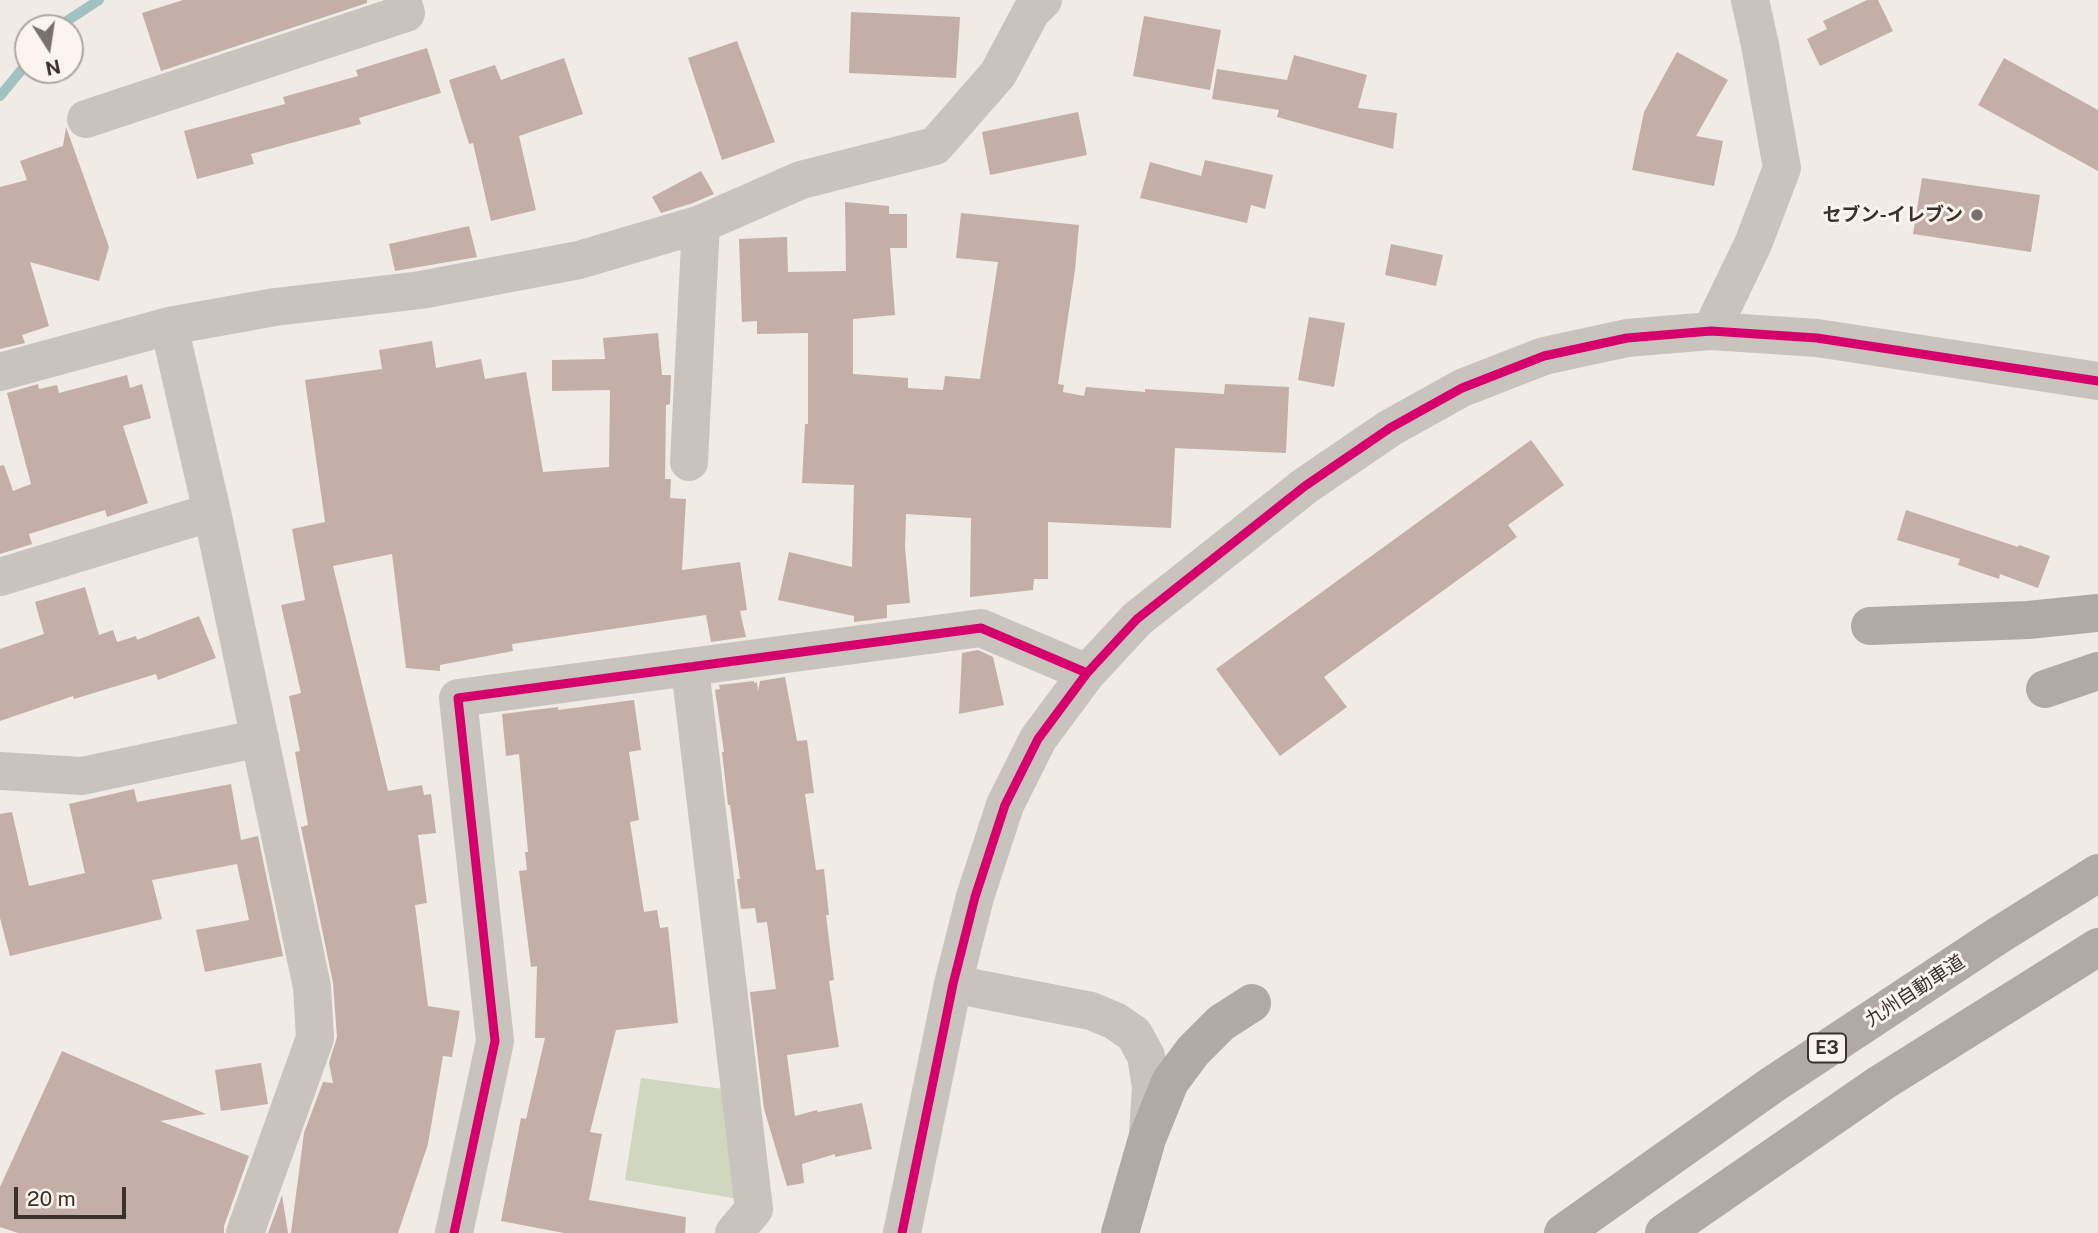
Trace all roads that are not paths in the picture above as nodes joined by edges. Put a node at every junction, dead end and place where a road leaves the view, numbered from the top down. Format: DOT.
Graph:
graph roads {
  1 [pos="402,0"];
  2 [pos="1043,0"];
  3 [pos="1750,0"];
  4 [pos="86,119"];
  5 [pos="701,224"];
  6 [pos="169,326"];
  7 [pos="1710,331"];
  8 [pos="0,372"];
  9 [pos="2098,381"];
  10 [pos="689,462"];
  11 [pos="212,512"];
  12 [pos="0,578"];
  13 [pos="2098,615"];
  14 [pos="1870,626"];
  15 [pos="690,667"];
  16 [pos="2098,671"];
  17 [pos="1087,673"];
  18 [pos="2045,689"];
  19 [pos="260,738"];
  20 [pos="0,771"];
  21 [pos="2098,873"];
  22 [pos="2098,947"];
  23 [pos="953,984"];
  24 [pos="1252,1003"];
  25 [pos="1147,1139"];
  26 [pos="245,1233"];
  27 [pos="454,1233"];
  28 [pos="734,1233"];
  29 [pos="902,1233"];
  30 [pos="1120,1233"];
  31 [pos="1563,1233"];
  32 [pos="1664,1233"];
  1 -- 4 [label="street"];
  2 -- 5 [label="street"];
  3 -- 7 [label="street"];
  5 -- 6 [label="street"];
  5 -- 10 [label="street"];
  6 -- 8 [label="street"];
  6 -- 11 [label="street"];
  7 -- 9 [label="street"];
  7 -- 17 [label="street"];
  11 -- 12 [label="street"];
  11 -- 19 [label="street"];
  13 -- 14 [label="highway"];
  15 -- 17 [label="street"];
  15 -- 27 [label="street"];
  15 -- 28 [label="street"];
  16 -- 18 [label="highway"];
  17 -- 23 [label="street"];
  19 -- 20 [label="street"];
  19 -- 26 [label="street"];
  21 -- 31 [label="highway, 九州自動車道 / E3"];
  22 -- 32 [label="highway"];
  23 -- 25 [label="street"];
  23 -- 29 [label="street"];
  24 -- 25 [label="highway"];
  25 -- 30 [label="highway"];
}
